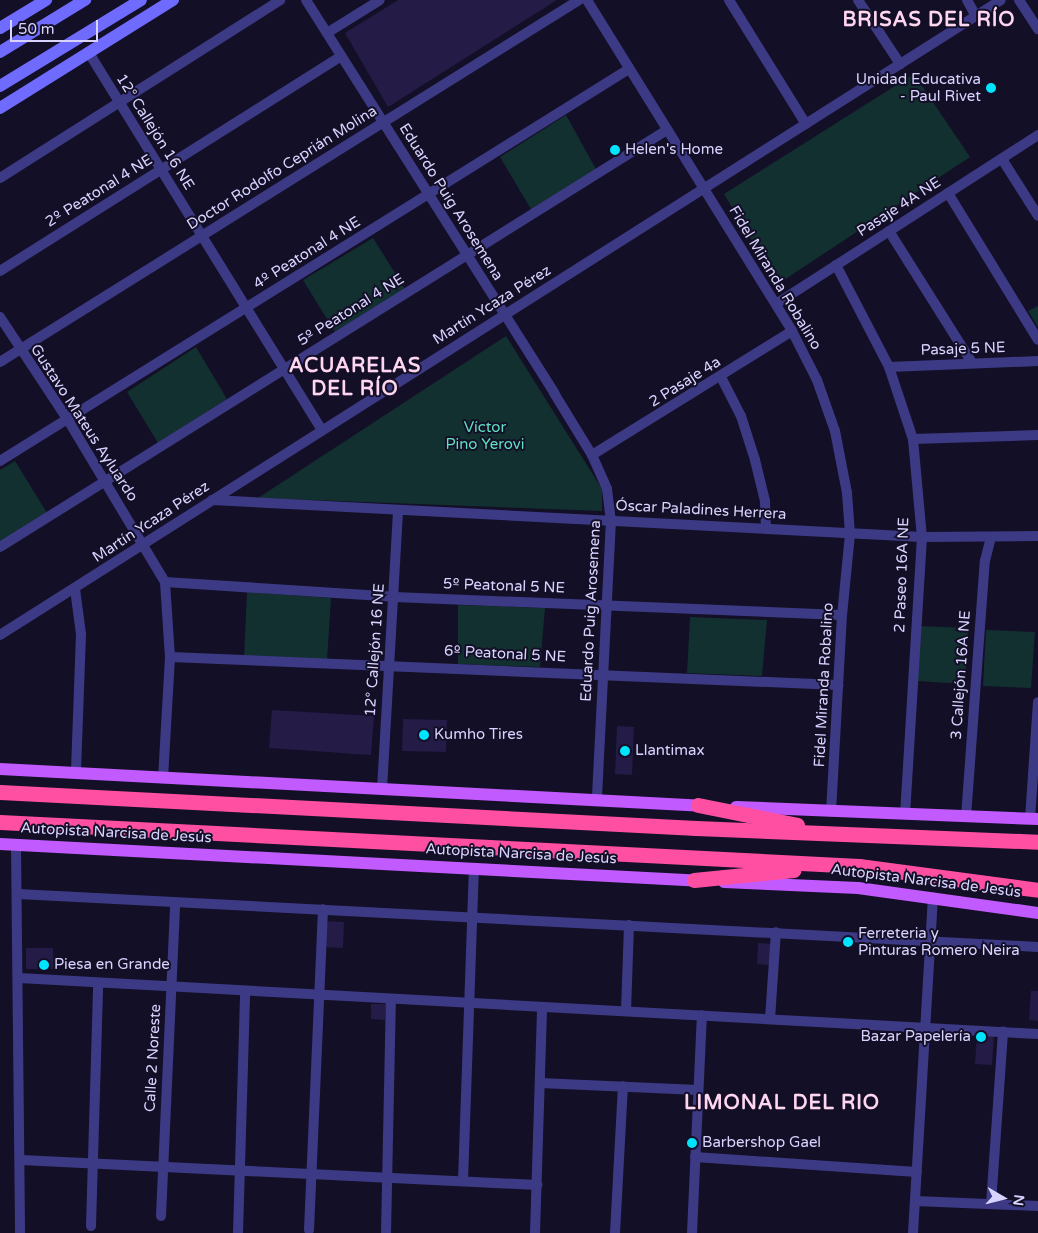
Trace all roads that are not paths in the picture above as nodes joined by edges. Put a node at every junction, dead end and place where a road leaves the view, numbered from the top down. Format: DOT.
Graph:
graph roads {
  1 [pos="46,0"];
  2 [pos="85,0"];
  3 [pos="141,0"];
  4 [pos="147,0"];
  5 [pos="173,0"];
  6 [pos="280,0"];
  7 [pos="306,0"];
  8 [pos="380,0"];
  9 [pos="579,0"];
  10 [pos="587,0"];
  11 [pos="729,0"];
  12 [pos="858,0"];
  13 [pos="967,0"];
  14 [pos="1001,0"];
  15 [pos="1019,0"];
  16 [pos="155,11"];
  17 [pos="976,16"];
  18 [pos="0,28"];
  19 [pos="1038,29"];
  20 [pos="327,33"];
  21 [pos="0,52"];
  22 [pos="88,53"];
  23 [pos="341,56"];
  24 [pos="900,64"];
  25 [pos="629,68"];
  26 [pos="0,86"];
  27 [pos="119,103"];
  28 [pos="0,108"];
  29 [pos="383,124"];
  30 [pos="806,124"];
  31 [pos="668,130"];
  32 [pos="1038,135"];
  33 [pos="1002,158"];
  34 [pos="161,170"];
  35 [pos="0,178"];
  36 [pos="704,188"];
  37 [pos="948,193"];
  38 [pos="429,194"];
  39 [pos="1038,216"];
  40 [pos="889,231"];
  41 [pos="202,235"];
  42 [pos="466,255"];
  43 [pos="836,265"];
  44 [pos="0,271"];
  45 [pos="776,304"];
  46 [pos="247,308"];
  47 [pos="505,315"];
  48 [pos="0,317"];
  49 [pos="792,331"];
  50 [pos="1038,340"];
  51 [pos="20,350"];
  52 [pos="1038,361"];
  53 [pos="0,362"];
  54 [pos="972,363"];
  55 [pos="890,367"];
  56 [pos="284,369"];
  57 [pos="721,377"];
  58 [pos="68,420"];
  59 [pos="322,430"];
  60 [pos="1038,435"];
  61 [pos="913,439"];
  62 [pos="592,455"];
  63 [pos="0,460"];
  64 [pos="105,481"];
  65 [pos="212,500"];
  66 [pos="398,512"];
  67 [pos="611,520"];
  68 [pos="766,527"];
  69 [pos="850,534"];
  70 [pos="990,536"];
  71 [pos="1038,536"];
  72 [pos="922,537"];
  73 [pos="143,544"];
  74 [pos="0,547"];
  75 [pos="165,582"];
  76 [pos="75,589"];
  77 [pos="394,597"];
  78 [pos="608,605"];
  79 [pos="842,615"];
  80 [pos="0,635"];
  81 [pos="170,657"];
  82 [pos="388,664"];
  83 [pos="602,674"];
  84 [pos="838,685"];
  85 [pos="1038,702"];
  86 [pos="0,769"];
  87 [pos="76,773"];
  88 [pos="163,778"];
  89 [pos="382,789"];
  90 [pos="0,792"];
  91 [pos="597,800"];
  92 [pos="698,805"];
  93 [pos="831,812"];
  94 [pos="905,813"];
  95 [pos="966,816"];
  96 [pos="1034,819"];
  97 [pos="0,822"];
  98 [pos="848,835"];
  99 [pos="1038,842"];
  100 [pos="0,844"];
  101 [pos="16,845"];
  102 [pos="846,865"];
  103 [pos="474,869"];
  104 [pos="694,880"];
  105 [pos="1038,890"];
  106 [pos="18,894"];
  107 [pos="933,898"];
  108 [pos="175,902"];
  109 [pos="323,909"];
  110 [pos="1038,913"];
  111 [pos="473,917"];
  112 [pos="629,924"];
  113 [pos="776,932"];
  114 [pos="931,940"];
  115 [pos="1038,948"];
  116 [pos="19,978"];
  117 [pos="98,983"];
  118 [pos="171,987"];
  119 [pos="245,991"];
  120 [pos="319,994"];
  121 [pos="391,998"];
  122 [pos="469,1003"];
  123 [pos="542,1007"];
  124 [pos="626,1011"];
  125 [pos="702,1015"];
  126 [pos="770,1019"];
  127 [pos="926,1027"];
  128 [pos="1003,1031"];
  129 [pos="1038,1034"];
  130 [pos="540,1084"];
  131 [pos="623,1086"];
  132 [pos="698,1090"];
  133 [pos="695,1158"];
  134 [pos="21,1160"];
  135 [pos="93,1163"];
  136 [pos="163,1167"];
  137 [pos="239,1170"];
  138 [pos="916,1172"];
  139 [pos="311,1173"];
  140 [pos="387,1177"];
  141 [pos="463,1181"];
  142 [pos="537,1184"];
  143 [pos="915,1201"];
  144 [pos="991,1204"];
  145 [pos="1038,1206"];
  146 [pos="161,1216"];
  147 [pos="91,1226"];
  148 [pos="309,1230"];
  149 [pos="20,1233"];
  150 [pos="238,1233"];
  151 [pos="386,1233"];
  152 [pos="535,1233"];
  153 [pos="615,1233"];
  154 [pos="692,1233"];
  155 [pos="913,1233"];
  1 -- 18 [label="main road"];
  2 -- 21 [label="main road"];
  3 -- 26 [label="main road"];
  4 -- 16 [label="main road"];
  5 -- 16 [label="main road"];
  6 -- 27 [label="street"];
  7 -- 20 [label="street, Eduardo Puig Arosemena"];
  8 -- 20 [label="street"];
  9 -- 29 [label="street, Doctor Rodolfo Ceprián Molina"];
  10 -- 25 [label="street, Fidel Miranda Robalino"];
  11 -- 30 [label="street"];
  12 -- 24 [label="street"];
  13 -- 17 [label="street"];
  14 -- 17 [label="street, Martín Ycaza Pérez"];
  15 -- 19 [label="street"];
  16 -- 22 [label="main road"];
  17 -- 24 [label="street, Martín Ycaza Pérez"];
  20 -- 23 [label="street, Eduardo Puig Arosemena"];
  22 -- 27 [label="street, 12° Callejón 16 NE"];
  22 -- 28 [label="main road"];
  23 -- 29 [label="street, Eduardo Puig Arosemena"];
  23 -- 34 [label="street, 2º Peatonal 4 NE"];
  24 -- 30 [label="street, Martín Ycaza Pérez"];
  25 -- 31 [label="street, Fidel Miranda Robalino"];
  25 -- 38 [label="street, 4º Peatonal 4 NE"];
  27 -- 34 [label="street, 12° Callejón 16 NE"];
  27 -- 35 [label="street"];
  29 -- 38 [label="street, Eduardo Puig Arosemena"];
  29 -- 41 [label="street, Doctor Rodolfo Ceprián Molina"];
  30 -- 36 [label="street, Martín Ycaza Pérez"];
  31 -- 36 [label="street, Fidel Miranda Robalino"];
  31 -- 42 [label="street, 5º Peatonal 4 NE"];
  32 -- 33 [label="street, Pasaje 4A NE"];
  33 -- 37 [label="street, Pasaje 4A NE"];
  33 -- 39 [label="street"];
  34 -- 41 [label="street, 12° Callejón 16 NE"];
  34 -- 44 [label="street, 2º Peatonal 4 NE"];
  36 -- 45 [label="street, Fidel Miranda Robalino"];
  36 -- 47 [label="street, Martín Ycaza Pérez"];
  37 -- 40 [label="street, Pasaje 4A NE"];
  37 -- 50 [label="street"];
  38 -- 42 [label="street, Eduardo Puig Arosemena"];
  38 -- 46 [label="street, 4º Peatonal 4 NE"];
  40 -- 43 [label="street, Pasaje 4A NE"];
  40 -- 54 [label="street"];
  41 -- 46 [label="street, 12° Callejón 16 NE"];
  41 -- 51 [label="street, Doctor Rodolfo Ceprián Molina"];
  42 -- 47 [label="street, Eduardo Puig Arosemena"];
  42 -- 56 [label="street, 5º Peatonal 4 NE"];
  43 -- 45 [label="street, Pasaje 4A NE"];
  43 -- 55 [label="street, 2 Paseo 16A NE"];
  45 -- 49 [label="street, Fidel Miranda Robalino"];
  46 -- 56 [label="street, 12° Callejón 16 NE"];
  46 -- 58 [label="street, 4º Peatonal 4 NE"];
  47 -- 59 [label="street, Martín Ycaza Pérez"];
  47 -- 62 [label="street, Eduardo Puig Arosemena"];
  48 -- 51 [label="street, Gustavo Mateus Ayluardo"];
  49 -- 57 [label="street, 2 Pasaje 4a"];
  49 -- 69 [label="street, Fidel Miranda Robalino"];
  51 -- 53 [label="street, Doctor Rodolfo Ceprián Molina"];
  51 -- 58 [label="street, Gustavo Mateus Ayluardo"];
  52 -- 54 [label="street, Pasaje 5 NE"];
  54 -- 55 [label="street, Pasaje 5 NE"];
  55 -- 61 [label="street, 2 Paseo 16A NE"];
  56 -- 59 [label="street, 12° Callejón 16 NE"];
  56 -- 64 [label="street, 5º Peatonal 4 NE"];
  57 -- 62 [label="street, 2 Pasaje 4a"];
  57 -- 68 [label="street"];
  58 -- 63 [label="street, 4º Peatonal 4 NE"];
  58 -- 64 [label="street, Gustavo Mateus Ayluardo"];
  59 -- 65 [label="street, Martín Ycaza Pérez"];
  60 -- 61 [label="street"];
  61 -- 72 [label="street, 2 Paseo 16A NE"];
  62 -- 67 [label="street, Eduardo Puig Arosemena"];
  64 -- 73 [label="street, Gustavo Mateus Ayluardo"];
  64 -- 74 [label="street, 5º Peatonal 4 NE"];
  65 -- 66 [label="street, Óscar Paladines Herrera"];
  65 -- 73 [label="street, Martín Ycaza Pérez"];
  66 -- 67 [label="street, Óscar Paladines Herrera"];
  66 -- 77 [label="street, 12° Callejón 16 NE"];
  67 -- 68 [label="street, Óscar Paladines Herrera"];
  67 -- 78 [label="street, Eduardo Puig Arosemena"];
  68 -- 69 [label="street, Óscar Paladines Herrera"];
  69 -- 72 [label="street, Óscar Paladines Herrera"];
  69 -- 79 [label="street, Fidel Miranda Robalino"];
  70 -- 71 [label="street, Óscar Paladines Herrera"];
  70 -- 72 [label="street, Óscar Paladines Herrera"];
  70 -- 95 [label="street, 3 Callejón 16A NE"];
  72 -- 94 [label="street, 2 Paseo 16A NE"];
  73 -- 75 [label="street, Gustavo Mateus Ayluardo"];
  73 -- 76 [label="street, Martín Ycaza Pérez"];
  75 -- 77 [label="street, 5º Peatonal 5 NE"];
  75 -- 81 [label="street, Gustavo Mateus Ayluardo"];
  76 -- 80 [label="street, Martín Ycaza Pérez"];
  76 -- 87 [label="street"];
  77 -- 78 [label="street, 5º Peatonal 5 NE"];
  77 -- 82 [label="street, 12° Callejón 16 NE"];
  78 -- 79 [label="street, 5º Peatonal 5 NE"];
  78 -- 83 [label="street, Eduardo Puig Arosemena"];
  79 -- 84 [label="street, Fidel Miranda Robalino"];
  81 -- 82 [label="street, 6º Peatonal 5 NE"];
  81 -- 88 [label="street, Gustavo Mateus Ayluardo"];
  82 -- 83 [label="street, 6º Peatonal 5 NE"];
  82 -- 89 [label="street, 12° Callejón 16 NE"];
  83 -- 84 [label="street, 6º Peatonal 5 NE"];
  83 -- 91 [label="street, Eduardo Puig Arosemena"];
  84 -- 93 [label="street, Fidel Miranda Robalino"];
  85 -- 96 [label="street"];
  86 -- 87 [label="main road"];
  87 -- 88 [label="main road"];
  88 -- 89 [label="main road"];
  89 -- 91 [label="main road"];
  90 -- 98 [label="highway"];
  91 -- 92 [label="main road"];
  92 -- 93 [label="main road"];
  92 -- 98 [label="highway"];
  93 -- 94 [label="main road"];
  94 -- 95 [label="main road"];
  95 -- 96 [label="main road"];
  97 -- 102 [label="highway, Autopista Narcisa de Jesús"];
  98 -- 99 [label="highway"];
  100 -- 101 [label="main road, Autopista Narcisa de Jesús"];
  101 -- 103 [label="main road, Autopista Narcisa de Jesús"];
  101 -- 106 [label="street"];
  102 -- 104 [label="highway"];
  102 -- 105 [label="highway, Autopista Narcisa de Jesús"];
  103 -- 104 [label="main road, Autopista Narcisa de Jesús"];
  103 -- 111 [label="street"];
  104 -- 107 [label="main road, Autopista Narcisa de Jesús"];
  106 -- 108 [label="street"];
  106 -- 116 [label="street"];
  107 -- 110 [label="main road, Autopista Narcisa de Jesús"];
  107 -- 114 [label="street"];
  108 -- 109 [label="street"];
  108 -- 118 [label="street, Calle 2 Noreste"];
  109 -- 111 [label="street"];
  109 -- 120 [label="street"];
  111 -- 112 [label="street"];
  111 -- 122 [label="street"];
  112 -- 113 [label="street"];
  112 -- 124 [label="street"];
  113 -- 114 [label="street"];
  113 -- 126 [label="street"];
  114 -- 115 [label="street"];
  114 -- 127 [label="street"];
  116 -- 117 [label="street"];
  116 -- 134 [label="street"];
  117 -- 118 [label="street"];
  117 -- 135 [label="street"];
  118 -- 119 [label="street"];
  118 -- 136 [label="street, Calle 2 Noreste"];
  119 -- 120 [label="street"];
  119 -- 137 [label="street"];
  120 -- 121 [label="street"];
  120 -- 139 [label="street"];
  121 -- 122 [label="street"];
  121 -- 140 [label="street"];
  122 -- 123 [label="street"];
  122 -- 141 [label="street"];
  123 -- 124 [label="street"];
  123 -- 130 [label="street"];
  124 -- 125 [label="street"];
  125 -- 126 [label="street"];
  125 -- 132 [label="street"];
  126 -- 127 [label="street"];
  127 -- 128 [label="street"];
  127 -- 138 [label="street"];
  128 -- 129 [label="street"];
  128 -- 144 [label="street"];
  130 -- 131 [label="street"];
  130 -- 142 [label="street"];
  131 -- 132 [label="street"];
  131 -- 153 [label="street"];
  132 -- 133 [label="street"];
  133 -- 138 [label="street"];
  133 -- 154 [label="street"];
  134 -- 135 [label="street"];
  134 -- 149 [label="street"];
  135 -- 136 [label="street"];
  135 -- 147 [label="street"];
  136 -- 137 [label="street"];
  136 -- 146 [label="street, Calle 2 Noreste"];
  137 -- 139 [label="street"];
  137 -- 150 [label="street"];
  138 -- 143 [label="street"];
  139 -- 140 [label="street"];
  139 -- 148 [label="street"];
  140 -- 141 [label="street"];
  140 -- 151 [label="street"];
  141 -- 142 [label="street"];
  142 -- 152 [label="street"];
  143 -- 144 [label="street"];
  143 -- 155 [label="street"];
  144 -- 145 [label="street"];
}
